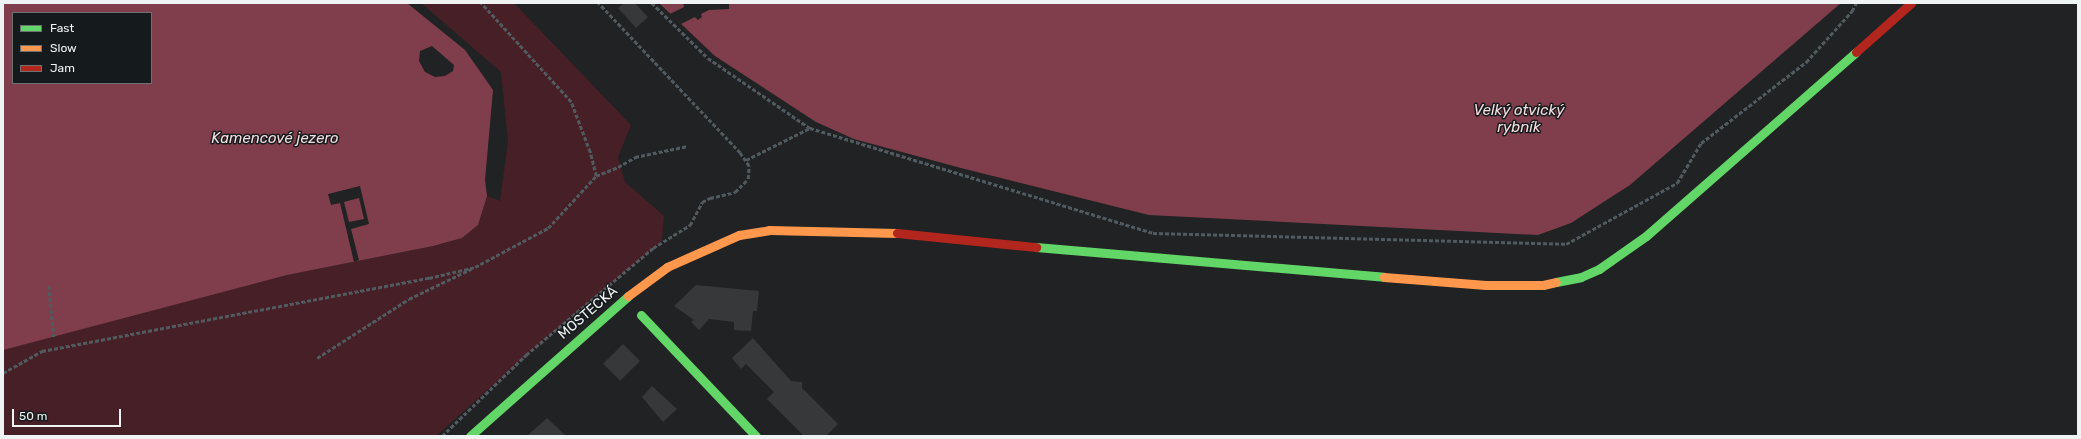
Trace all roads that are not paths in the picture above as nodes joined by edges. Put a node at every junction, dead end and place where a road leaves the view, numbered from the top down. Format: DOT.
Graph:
graph roads {
  1 [pos="1912,3"];
  2 [pos="641,315"];
  3 [pos="470,436"];
  4 [pos="756,436"];
  1 -- 3 [label="street, MOSTECKÁ"];
  2 -- 4 [label="street"];
}
